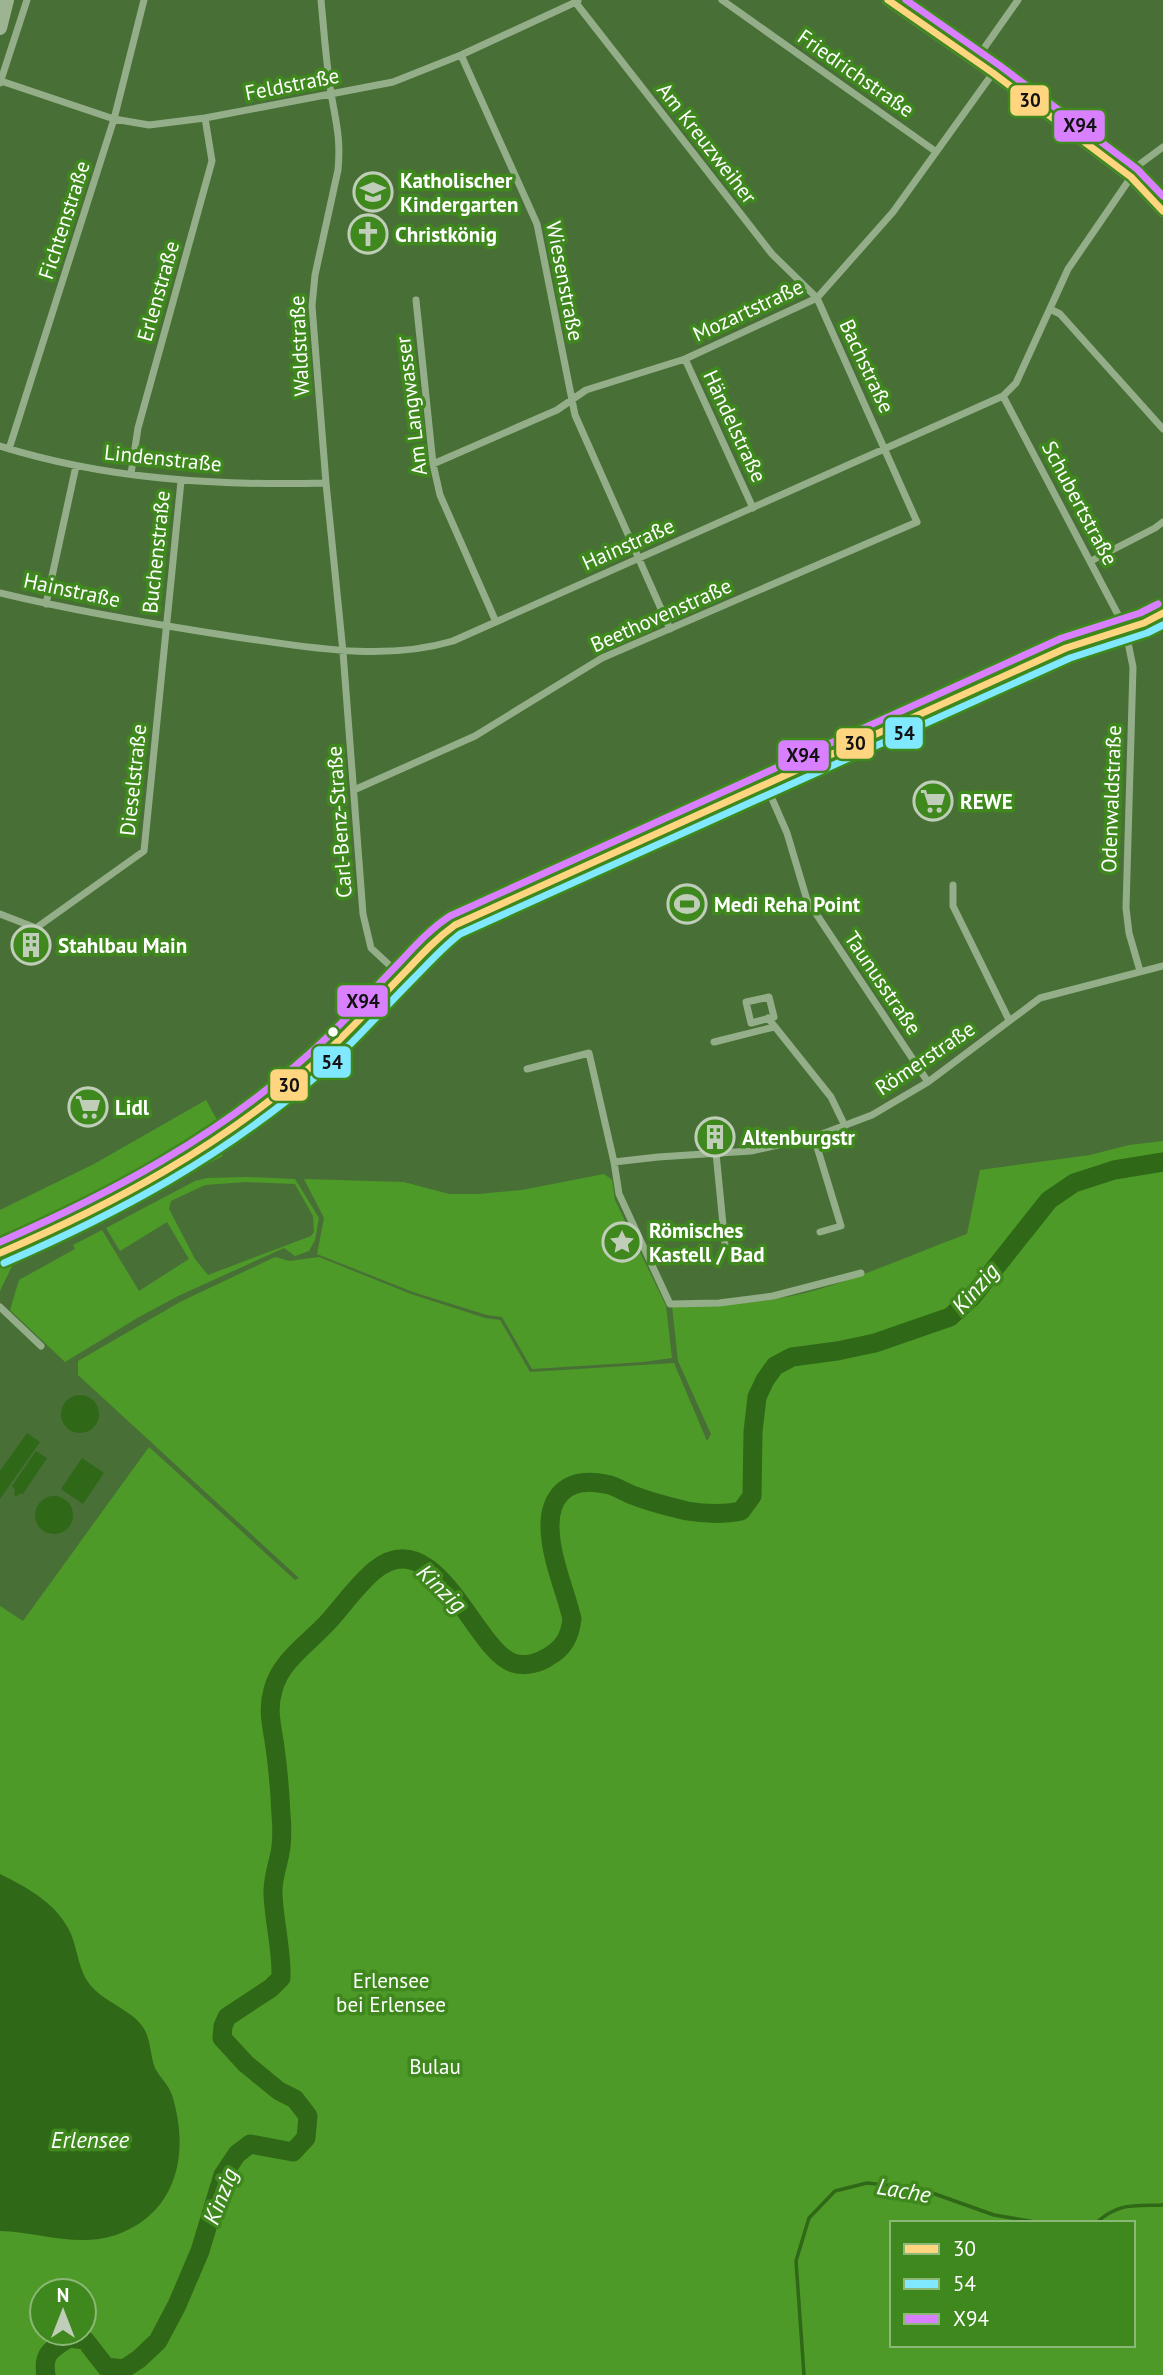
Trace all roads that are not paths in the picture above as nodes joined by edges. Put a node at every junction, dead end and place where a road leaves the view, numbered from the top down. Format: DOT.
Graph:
graph roads {
  1 [pos="8,0"];
  2 [pos="27,0"];
  3 [pos="144,0"];
  4 [pos="321,0"];
  5 [pos="722,0"];
  6 [pos="888,0"];
  7 [pos="1018,0"];
  8 [pos="577,1"];
  9 [pos="0,28"];
  10 [pos="461,55"];
  11 [pos="975,61"];
  12 [pos="993,73"];
  13 [pos="0,83"];
  14 [pos="331,94"];
  15 [pos="205,118"];
  16 [pos="114,119"];
  17 [pos="1163,147"];
  18 [pos="936,151"];
  19 [pos="1131,177"];
  20 [pos="1163,211"];
  21 [pos="817,298"];
  22 [pos="416,300"];
  23 [pos="1050,309"];
  24 [pos="685,359"];
  25 [pos="1003,396"];
  26 [pos="571,402"];
  27 [pos="1163,429"];
  28 [pos="0,446"];
  29 [pos="886,448"];
  30 [pos="9,449"];
  31 [pos="433,464"];
  32 [pos="76,466"];
  33 [pos="131,474"];
  34 [pos="181,481"];
  35 [pos="326,483"];
  36 [pos="753,508"];
  37 [pos="1163,522"];
  38 [pos="638,558"];
  39 [pos="1091,561"];
  40 [pos="0,593"];
  41 [pos="46,604"];
  42 [pos="1163,613"];
  43 [pos="496,622"];
  44 [pos="166,627"];
  45 [pos="1125,628"];
  46 [pos="670,629"];
  47 [pos="343,652"];
  48 [pos="766,785"];
  49 [pos="354,790"];
  50 [pos="953,886"];
  51 [pos="0,914"];
  52 [pos="1163,966"];
  53 [pos="1140,971"];
  54 [pos="401,975"];
  55 [pos="768,1018"];
  56 [pos="1009,1020"];
  57 [pos="774,1027"];
  58 [pos="714,1042"];
  59 [pos="527,1069"];
  60 [pos="928,1083"];
  61 [pos="845,1126"];
  62 [pos="814,1137"];
  63 [pos="716,1153"];
  64 [pos="614,1162"];
  65 [pos="820,1232"];
  66 [pos="725,1245"];
  67 [pos="0,1253"];
  68 [pos="861,1273"];
  69 [pos="0,1307"];
  70 [pos="41,1346"];
  1 -- 9 [label="main road"];
  2 -- 13 [label="street"];
  3 -- 16 [label="street, Fichtenstraße"];
  4 -- 14 [label="street, Waldstraße"];
  5 -- 18 [label="street, Friedrichstraße"];
  6 -- 11 [label="street"];
  7 -- 11 [label="street"];
  8 -- 10 [label="street, Feldstraße"];
  8 -- 21 [label="street, Am Kreuzweiher"];
  10 -- 14 [label="street, Feldstraße"];
  10 -- 26 [label="street, Wiesenstraße"];
  11 -- 12 [label="street"];
  12 -- 18 [label="street, Mozartstraße"];
  12 -- 19 [label="street"];
  13 -- 16 [label="street, Feldstraße"];
  14 -- 15 [label="street, Feldstraße"];
  14 -- 35 [label="street, Waldstraße"];
  15 -- 16 [label="street, Feldstraße"];
  15 -- 33 [label="street, Erlenstraße"];
  16 -- 30 [label="street, Fichtenstraße"];
  17 -- 19 [label="street"];
  18 -- 21 [label="street, Mozartstraße"];
  19 -- 20 [label="street"];
  19 -- 23 [label="street"];
  21 -- 24 [label="street, Mozartstraße"];
  21 -- 29 [label="street, Bachstraße"];
  22 -- 31 [label="street, Am Langwasser"];
  23 -- 25 [label="street"];
  23 -- 27 [label="street"];
  24 -- 26 [label="street, Mozartstraße"];
  24 -- 36 [label="street, Händelstraße"];
  25 -- 29 [label="street, Hainstraße"];
  25 -- 39 [label="street, Schubertstraße"];
  26 -- 31 [label="street, Mozartstraße"];
  26 -- 38 [label="street, Wiesenstraße"];
  28 -- 30 [label="street, Lindenstraße"];
  29 -- 36 [label="street, Hainstraße"];
  29 -- 46 [label="street, Beethovenstraße"];
  30 -- 32 [label="street, Lindenstraße"];
  31 -- 43 [label="street, Am Langwasser"];
  32 -- 33 [label="street, Lindenstraße"];
  32 -- 41 [label="street"];
  33 -- 34 [label="street, Lindenstraße"];
  34 -- 35 [label="street, Lindenstraße"];
  34 -- 44 [label="street, Buchenstraße"];
  35 -- 47 [label="street, Waldstraße"];
  36 -- 38 [label="street, Hainstraße"];
  37 -- 39 [label="street"];
  38 -- 43 [label="street, Hainstraße"];
  38 -- 46 [label="street, Wiesenstraße"];
  39 -- 45 [label="street, Schubertstraße"];
  40 -- 41 [label="street, Hainstraße"];
  41 -- 44 [label="street, Hainstraße"];
  42 -- 45 [label="main road"];
  43 -- 47 [label="street, Hainstraße"];
  44 -- 47 [label="street, Hainstraße"];
  44 -- 51 [label="street, Dieselstraße"];
  45 -- 48 [label="main road"];
  45 -- 53 [label="street, Odenwaldstraße"];
  46 -- 49 [label="street, Beethovenstraße"];
  47 -- 49 [label="street, Carl-Benz-Straße"];
  48 -- 54 [label="main road"];
  48 -- 60 [label="street, Taunusstraße"];
  49 -- 54 [label="street, Carl-Benz-Straße"];
  50 -- 56 [label="street"];
  52 -- 53 [label="street, Römerstraße"];
  53 -- 56 [label="street, Römerstraße"];
  54 -- 67 [label="main road"];
  55 -- 55 [label="street"];
  55 -- 57 [label="street"];
  56 -- 60 [label="street, Römerstraße"];
  57 -- 58 [label="street"];
  57 -- 61 [label="street"];
  59 -- 64 [label="street"];
  60 -- 61 [label="street, Römerstraße"];
  61 -- 62 [label="street, Römerstraße"];
  62 -- 63 [label="street, Römerstraße"];
  62 -- 65 [label="street"];
  63 -- 64 [label="street, Römerstraße"];
  63 -- 66 [label="street"];
  64 -- 68 [label="street"];
  69 -- 70 [label="street"];
}
